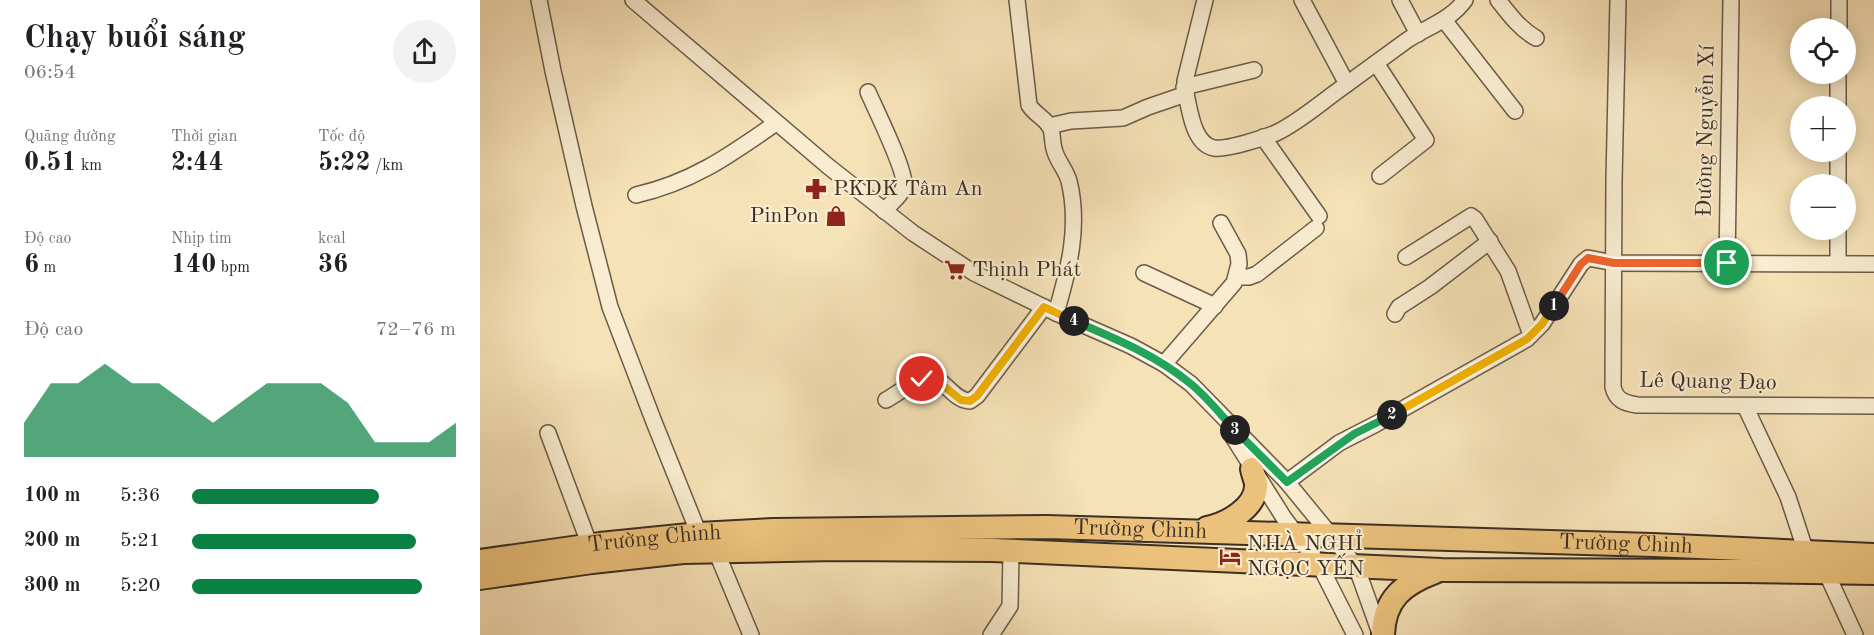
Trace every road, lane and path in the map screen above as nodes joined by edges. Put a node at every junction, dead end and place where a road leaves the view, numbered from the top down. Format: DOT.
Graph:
graph roads {
  1 [pos="539,0"];
  2 [pos="633,0"];
  3 [pos="1017,0"];
  4 [pos="1205,0"];
  5 [pos="1302,0"];
  6 [pos="1400,0"];
  7 [pos="1466,0"];
  8 [pos="1498,0"];
  9 [pos="1618,0"];
  10 [pos="1731,0"];
  11 [pos="1839,0"];
  12 [pos="1839,18"];
  13 [pos="1444,20"];
  14 [pos="1418,34"];
  15 [pos="1536,38"];
  16 [pos="1376,63"];
  17 [pos="1254,70"];
  18 [pos="1347,84"];
  19 [pos="1185,90"];
  20 [pos="868,92"];
  21 [pos="1515,111"];
  22 [pos="776,123"];
  23 [pos="1049,126"];
  24 [pos="1263,137"];
  25 [pos="1380,176"];
  26 [pos="636,195"];
  27 [pos="884,211"];
  28 [pos="1221,223"];
  29 [pos="1838,240"];
  30 [pos="1490,241"];
  31 [pos="1406,257"];
  32 [pos="1614,263"];
  33 [pos="1727,263"];
  34 [pos="1838,263"];
  35 [pos="1874,264"];
  36 [pos="1144,273"];
  37 [pos="1237,277"];
  38 [pos="1215,306"];
  39 [pos="1050,310"];
  40 [pos="1395,314"];
  41 [pos="1532,335"];
  42 [pos="1164,364"];
  43 [pos="886,400"];
  44 [pos="1745,406"];
  45 [pos="1874,406"];
  46 [pos="1220,414"];
  47 [pos="548,433"];
  48 [pos="1252,469"];
  49 [pos="1287,482"];
  50 [pos="1188,532"];
  51 [pos="699,534"];
  52 [pos="1297,535"];
  53 [pos="1332,536"];
  54 [pos="590,546"];
  55 [pos="716,551"];
  56 [pos="1011,551"];
  57 [pos="1806,552"];
  58 [pos="1874,555"];
  59 [pos="480,561"];
  60 [pos="1318,564"];
  61 [pos="1356,566"];
  62 [pos="1441,570"];
  63 [pos="1826,572"];
  64 [pos="1874,573"];
  65 [pos="480,578"];
  66 [pos="752,635"];
  67 [pos="991,635"];
  68 [pos="1355,635"];
  69 [pos="1382,635"];
  70 [pos="1855,635"];
  1 -- 51 [label="street"];
  2 -- 22 [label="street"];
  3 -- 23 [label="street"];
  4 -- 19 [label="street"];
  5 -- 18 [label="street"];
  6 -- 14 [label="street"];
  7 -- 13 [label="street"];
  8 -- 15 [label="street"];
  9 -- 32 [label="street, Lê Quang Đạo"];
  10 -- 33 [label="street, Đường Nguyễn Xí"];
  11 -- 12 [label="street"];
  13 -- 14 [label="street"];
  13 -- 21 [label="street"];
  14 -- 16 [label="street"];
  16 -- 18 [label="street"];
  16 -- 25 [label="street"];
  17 -- 19 [label="street"];
  18 -- 24 [label="street"];
  19 -- 23 [label="street"];
  19 -- 24 [label="street"];
  20 -- 27 [label="street"];
  22 -- 26 [label="street"];
  22 -- 27 [label="street"];
  23 -- 39 [label="street"];
  24 -- 37 [label="street"];
  27 -- 39 [label="street"];
  28 -- 37 [label="street"];
  29 -- 34 [label="street"];
  30 -- 31 [label="street"];
  30 -- 40 [label="street"];
  30 -- 41 [label="street"];
  32 -- 33 [label="street"];
  32 -- 41 [label="street"];
  32 -- 44 [label="street, Lê Quang Đạo"];
  33 -- 34 [label="street"];
  34 -- 35 [label="street"];
  36 -- 38 [label="street"];
  37 -- 38 [label="street"];
  38 -- 42 [label="street"];
  39 -- 42 [label="street"];
  39 -- 43 [label="street"];
  41 -- 49 [label="street"];
  42 -- 46 [label="street"];
  44 -- 45 [label="street, Lê Quang Đạo"];
  44 -- 57 [label="street"];
  46 -- 48 [label="street"];
  46 -- 49 [label="street"];
  47 -- 54 [label="street"];
  48 -- 50 [label="highway"];
  48 -- 52 [label="street"];
  49 -- 53 [label="street"];
  50 -- 51 [label="highway, Trường Chinh"];
  50 -- 52 [label="highway, Trường Chinh"];
  51 -- 54 [label="highway, Trường Chinh"];
  52 -- 53 [label="highway, Trường Chinh"];
  52 -- 60 [label="street"];
  53 -- 57 [label="highway, Trường Chinh"];
  53 -- 61 [label="street"];
  54 -- 59 [label="highway, Trường Chinh"];
  55 -- 56 [label="highway, Trường Chinh"];
  55 -- 65 [label="highway, Trường Chinh"];
  55 -- 66 [label="street"];
  56 -- 60 [label="highway, Trường Chinh"];
  56 -- 67 [label="street"];
  57 -- 58 [label="highway, Trường Chinh"];
  60 -- 61 [label="highway, Trường Chinh"];
  60 -- 68 [label="street"];
  61 -- 62 [label="highway, Trường Chinh"];
  61 -- 69 [label="street"];
  62 -- 63 [label="highway, Trường Chinh"];
  62 -- 69 [label="highway"];
  63 -- 64 [label="highway, Trường Chinh"];
  63 -- 70 [label="street"];
}
